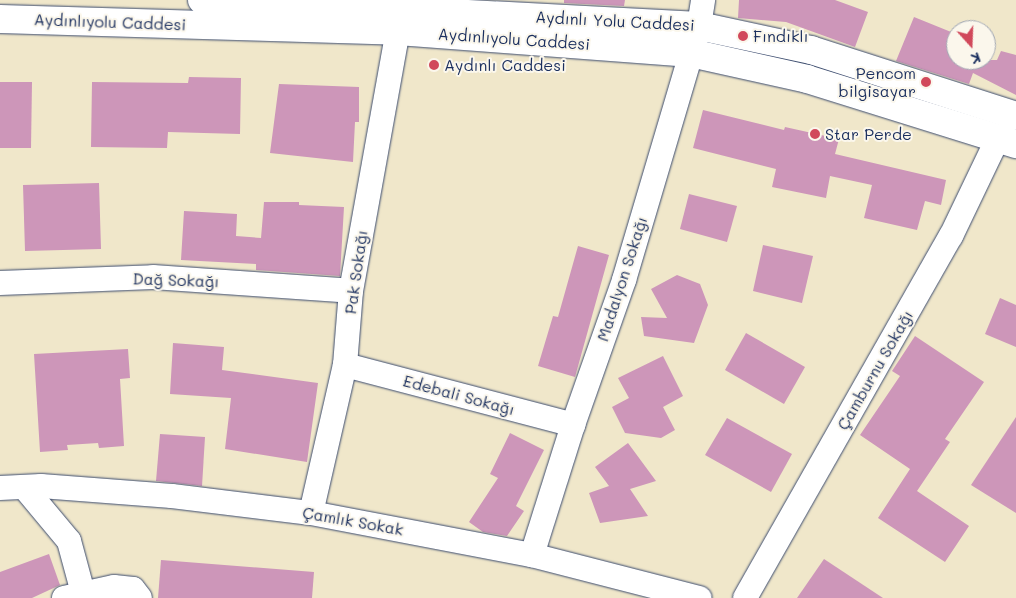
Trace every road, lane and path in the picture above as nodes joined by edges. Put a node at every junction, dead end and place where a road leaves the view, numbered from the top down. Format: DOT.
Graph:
graph roads {
  1 [pos="202,0"];
  2 [pos="211,0"];
  3 [pos="701,13"];
  4 [pos="0,20"];
  5 [pos="398,31"];
  6 [pos="691,53"];
  7 [pos="1016,116"];
  8 [pos="1007,141"];
  9 [pos="0,283"];
  10 [pos="351,291"];
  11 [pos="345,364"];
  12 [pos="573,425"];
  13 [pos="24,487"];
  14 [pos="0,488"];
  15 [pos="311,513"];
  16 [pos="532,555"];
  17 [pos="74,596"];
  18 [pos="140,598"];
  19 [pos="700,598"];
  20 [pos="745,598"];
  1 -- 2 [label="main road, Aydınlı Yolu Caddesi"];
  2 -- 3 [label="main road, Aydınlı Yolu Caddesi"];
  3 -- 6 [label="street, Madalyon Sokağı"];
  3 -- 7 [label="main road, Aydınlı Yolu Caddesi"];
  4 -- 5 [label="main road, Aydınlıyolu Caddesi"];
  5 -- 6 [label="main road, Aydınlıyolu Caddesi"];
  5 -- 10 [label="street, Pak Sokağı"];
  6 -- 8 [label="main road, Aydınlıyolu Caddesi"];
  6 -- 12 [label="street, Madalyon Sokağı"];
  8 -- 20 [label="street, Çamburnu Sokağı"];
  9 -- 10 [label="street, Dağ Sokağı"];
  10 -- 11 [label="street, Pak Sokağı"];
  11 -- 12 [label="street, Edebali Sokağı"];
  11 -- 15 [label="street, Pak Sokağı"];
  12 -- 16 [label="street, Madalyon Sokağı"];
  13 -- 14 [label="street, Çamlık Sokak"];
  13 -- 15 [label="street, Çamlık Sokak"];
  13 -- 17 [label="street"];
  15 -- 16 [label="street, Çamlık Sokak"];
  16 -- 19 [label="street, Çamlık Sokak"];
  17 -- 18 [label="street"];
}
